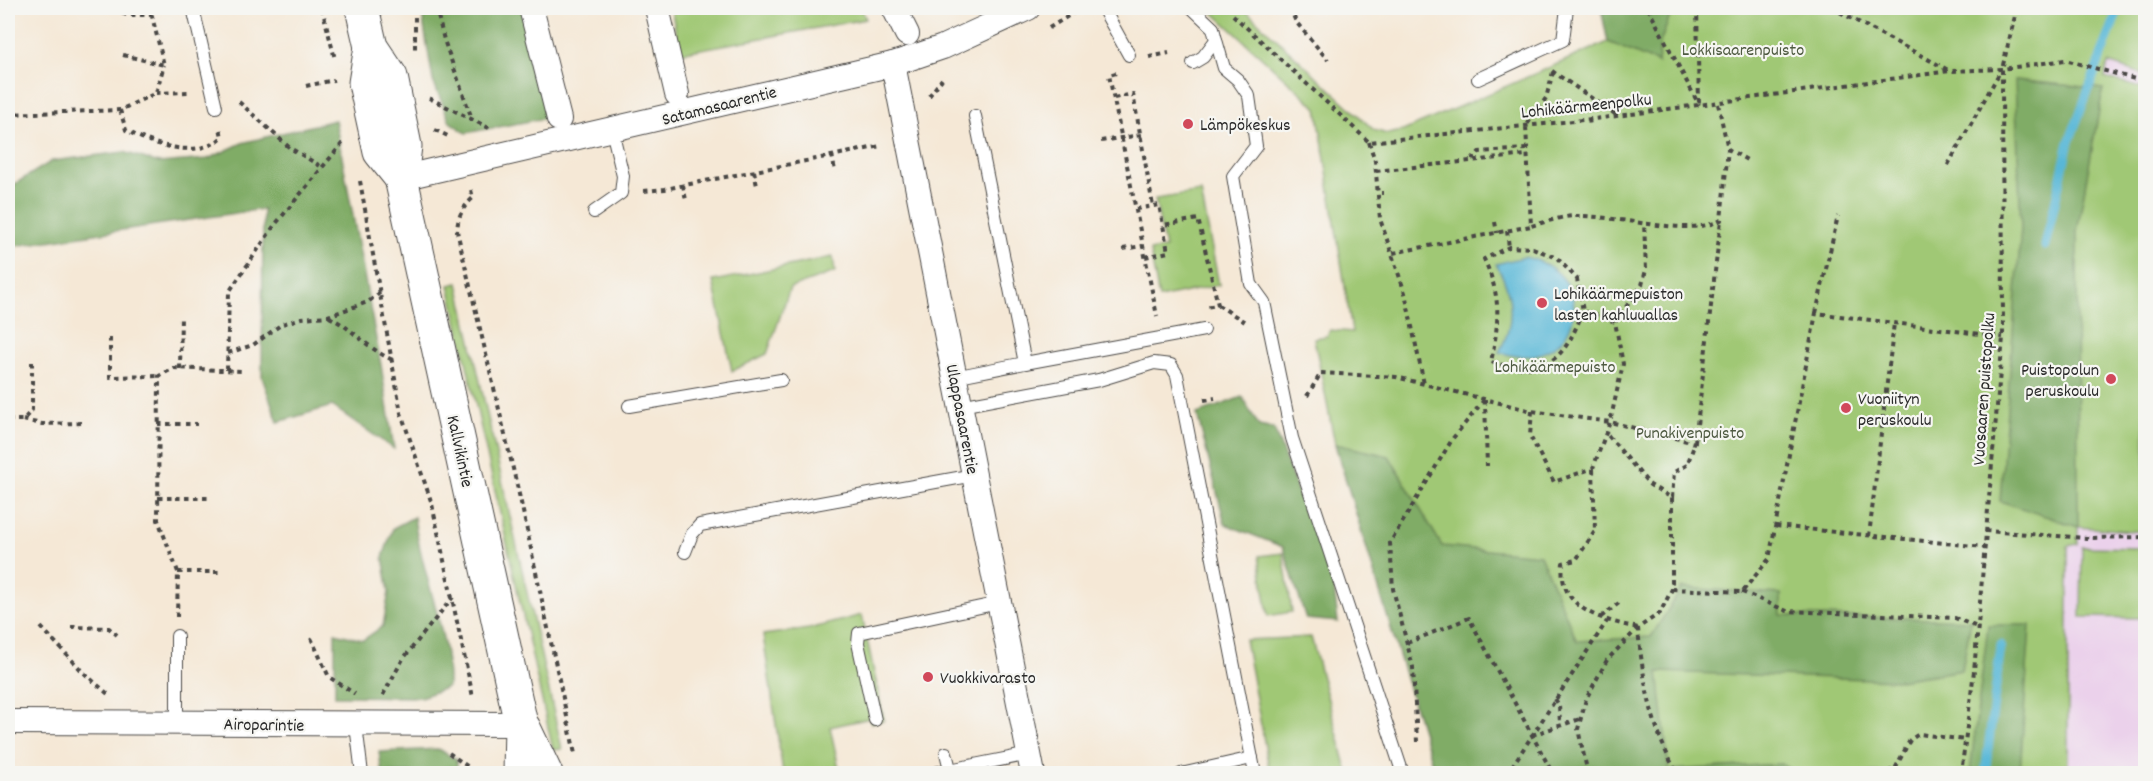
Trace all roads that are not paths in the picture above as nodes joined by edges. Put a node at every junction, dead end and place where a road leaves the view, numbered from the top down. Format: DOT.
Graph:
graph roads {
  1 [pos="193,8"];
  2 [pos="362,8"];
  3 [pos="531,8"];
  4 [pos="657,8"];
  5 [pos="894,8"];
  6 [pos="1103,8"];
  7 [pos="1192,8"];
  8 [pos="1567,8"];
  9 [pos="1021,10"];
  10 [pos="907,34"];
  11 [pos="1216,40"];
  12 [pos="1128,55"];
  13 [pos="1193,63"];
  14 [pos="893,64"];
  15 [pos="1478,79"];
  16 [pos="679,104"];
  17 [pos="216,107"];
  18 [pos="975,116"];
  19 [pos="559,119"];
  20 [pos="612,130"];
  21 [pos="401,178"];
  22 [pos="594,212"];
  23 [pos="1204,330"];
  24 [pos="1025,363"];
  25 [pos="954,377"];
  26 [pos="781,380"];
  27 [pos="629,406"];
  28 [pos="960,406"];
  29 [pos="974,475"];
  30 [pos="685,552"];
  31 [pos="999,603"];
  32 [pos="177,636"];
  33 [pos="875,720"];
  34 [pos="8,722"];
  35 [pos="177,723"];
  36 [pos="521,723"];
  37 [pos="356,724"];
  38 [pos="946,753"];
  39 [pos="1252,758"];
  40 [pos="1032,764"];
  41 [pos="950,770"];
  42 [pos="362,774"];
  43 [pos="520,774"];
  44 [pos="546,774"];
  45 [pos="929,774"];
  46 [pos="1181,774"];
  47 [pos="1255,774"];
  48 [pos="1403,774"];
  1 -- 17 [label="lane"];
  2 -- 21 [label="main road, Kallvikintie"];
  3 -- 19 [label="street"];
  4 -- 16 [label="street"];
  5 -- 10 [label="street"];
  6 -- 12 [label="lane"];
  7 -- 11 [label="lane"];
  8 -- 15 [label="lane"];
  9 -- 14 [label="street, Satamasaarentie"];
  11 -- 13 [label="lane"];
  11 -- 48 [label="lane"];
  14 -- 16 [label="street, Satamasaarentie"];
  14 -- 25 [label="street, Ulappasaarentie"];
  16 -- 20 [label="street, Satamasaarentie"];
  18 -- 24 [label="lane"];
  20 -- 21 [label="street, Satamasaarentie"];
  20 -- 22 [label="lane"];
  21 -- 36 [label="main road, Kallvikintie"];
  23 -- 24 [label="lane"];
  24 -- 25 [label="lane"];
  25 -- 28 [label="street, Ulappasaarentie"];
  26 -- 27 [label="lane"];
  28 -- 29 [label="street, Ulappasaarentie"];
  28 -- 39 [label="lane"];
  29 -- 30 [label="lane"];
  29 -- 31 [label="street, Ulappasaarentie"];
  31 -- 33 [label="lane"];
  31 -- 40 [label="street, Ulappasaarentie"];
  32 -- 35 [label="lane"];
  34 -- 35 [label="street, Airoparintie"];
  35 -- 37 [label="street, Airoparintie"];
  36 -- 37 [label="street, Airoparintie"];
  36 -- 43 [label="main road, Kallvikintie"];
  36 -- 44 [label="main road, Kallvikintie"];
  37 -- 42 [label="lane"];
  38 -- 41 [label="lane"];
  39 -- 46 [label="lane"];
  39 -- 47 [label="lane"];
  40 -- 41 [label="lane"];
  41 -- 45 [label="lane"];
}
